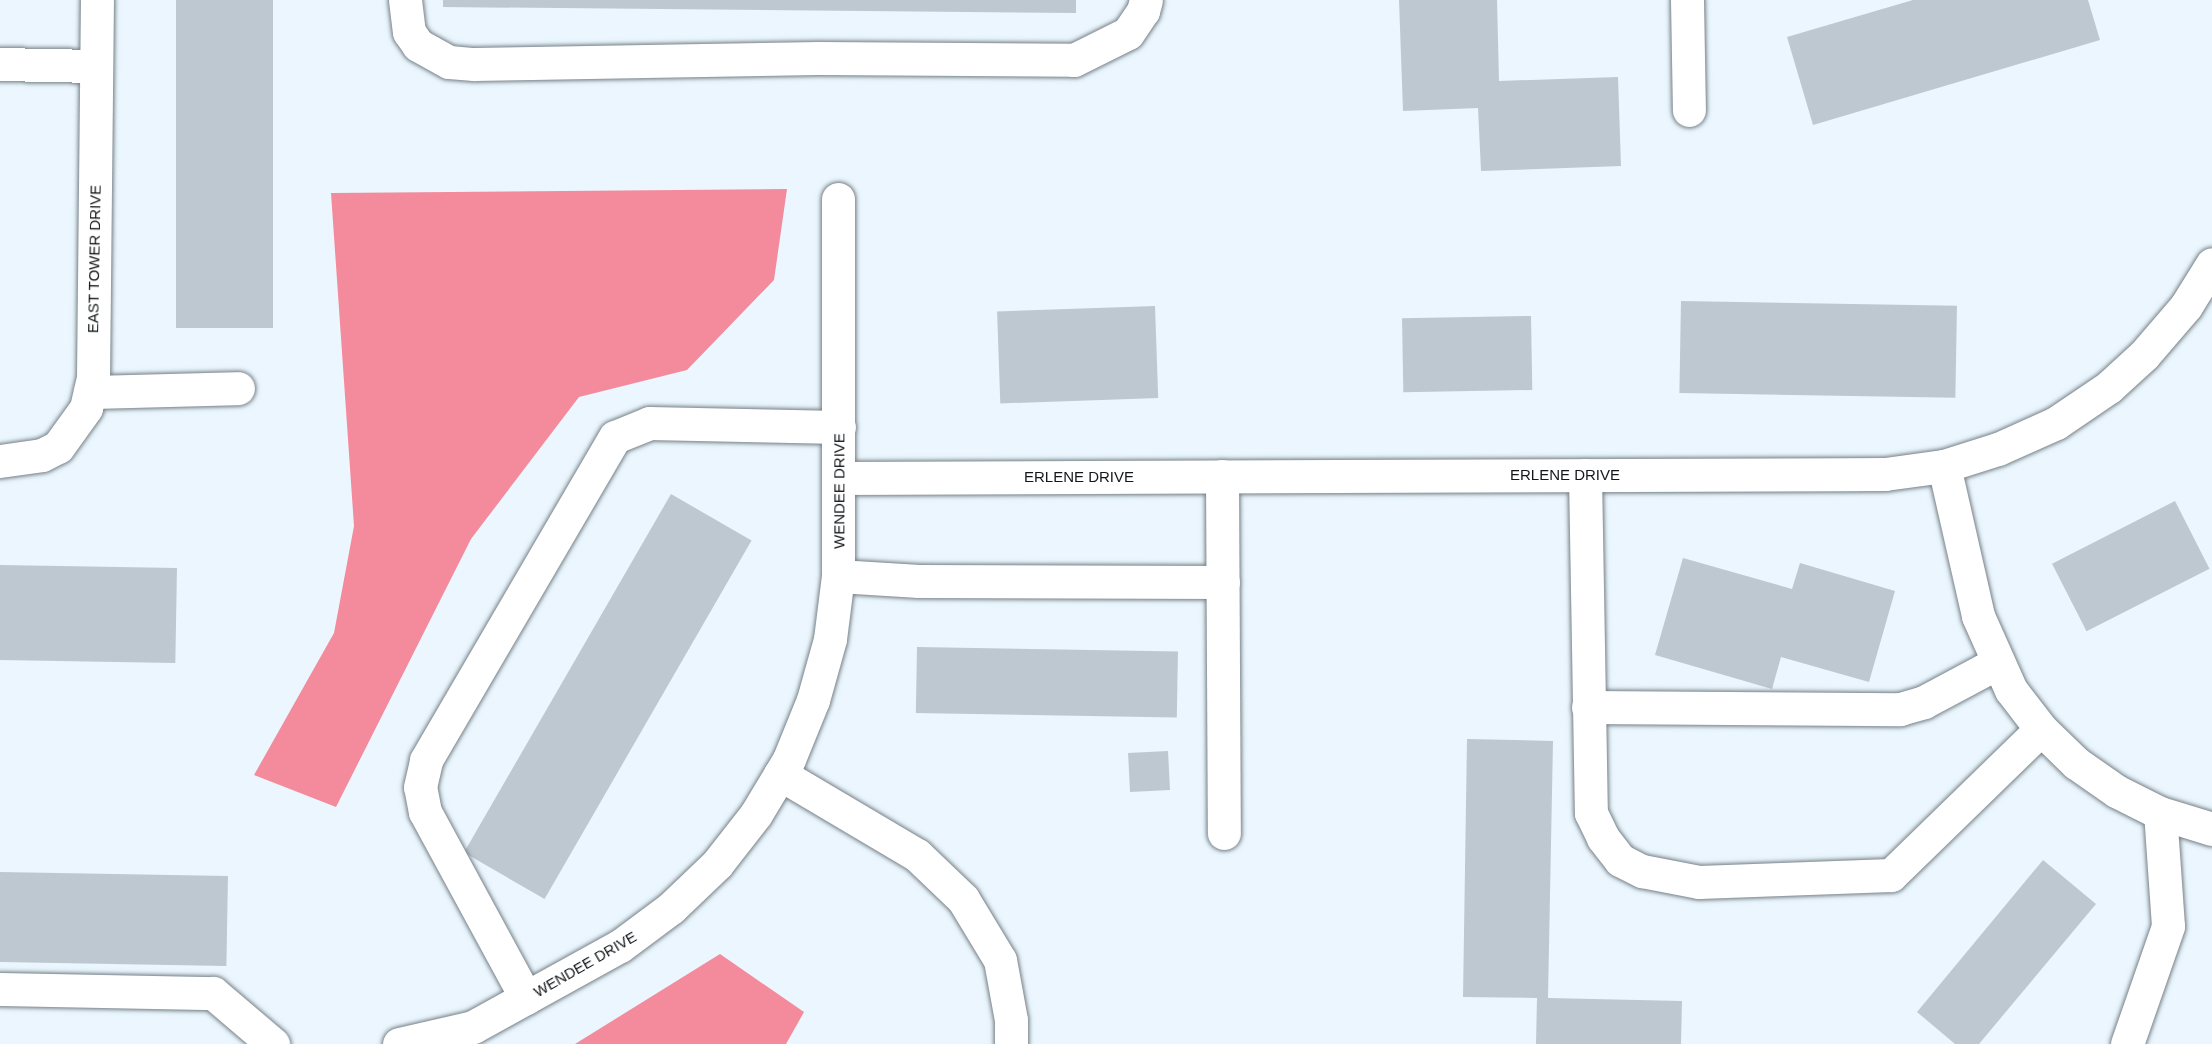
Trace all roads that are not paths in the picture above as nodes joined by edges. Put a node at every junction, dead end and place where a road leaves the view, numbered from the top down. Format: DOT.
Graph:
graph roads {
  1 [pos="97,0"];
  2 [pos="405,0"];
  3 [pos="1146,0"];
  4 [pos="1687,0"];
  5 [pos="0,64"];
  6 [pos="96,66"];
  7 [pos="1689,110"];
  8 [pos="838,199"];
  9 [pos="2212,264"];
  10 [pos="238,388"];
  11 [pos="90,392"];
  12 [pos="839,427"];
  13 [pos="0,461"];
  14 [pos="1944,466"];
  15 [pos="1585,475"];
  16 [pos="1222,477"];
  17 [pos="840,478"];
  18 [pos="838,576"];
  19 [pos="1222,582"];
  20 [pos="1997,663"];
  21 [pos="1588,706"];
  22 [pos="2041,729"];
  23 [pos="780,774"];
  24 [pos="2160,813"];
  25 [pos="2212,829"];
  26 [pos="1224,833"];
  27 [pos="0,989"];
  28 [pos="526,998"];
  29 [pos="1011,1032"];
  30 [pos="270,1044"];
  31 [pos="399,1044"];
  32 [pos="2127,1044"];
  1 -- 6 [label="street, EAST TOWER DRIVE"];
  2 -- 3 [label="street"];
  4 -- 7 [label="street"];
  5 -- 6 [label="street"];
  6 -- 11 [label="street, EAST TOWER DRIVE"];
  8 -- 12 [label="street, WENDEE DRIVE"];
  9 -- 14 [label="street, ERLENE DRIVE"];
  10 -- 11 [label="street"];
  11 -- 13 [label="street, EAST TOWER DRIVE"];
  12 -- 17 [label="street, WENDEE DRIVE"];
  12 -- 28 [label="street"];
  14 -- 15 [label="street, ERLENE DRIVE"];
  14 -- 20 [label="street"];
  15 -- 16 [label="street, ERLENE DRIVE"];
  15 -- 21 [label="street"];
  16 -- 17 [label="street, ERLENE DRIVE"];
  16 -- 19 [label="street"];
  17 -- 18 [label="street, WENDEE DRIVE"];
  18 -- 19 [label="street"];
  18 -- 23 [label="street, WENDEE DRIVE"];
  19 -- 26 [label="street"];
  20 -- 21 [label="street"];
  20 -- 22 [label="street"];
  21 -- 22 [label="street"];
  22 -- 24 [label="street"];
  23 -- 28 [label="street, WENDEE DRIVE"];
  23 -- 29 [label="street"];
  24 -- 25 [label="street"];
  24 -- 32 [label="street"];
  27 -- 30 [label="street"];
  28 -- 31 [label="street, WENDEE DRIVE"];
}
